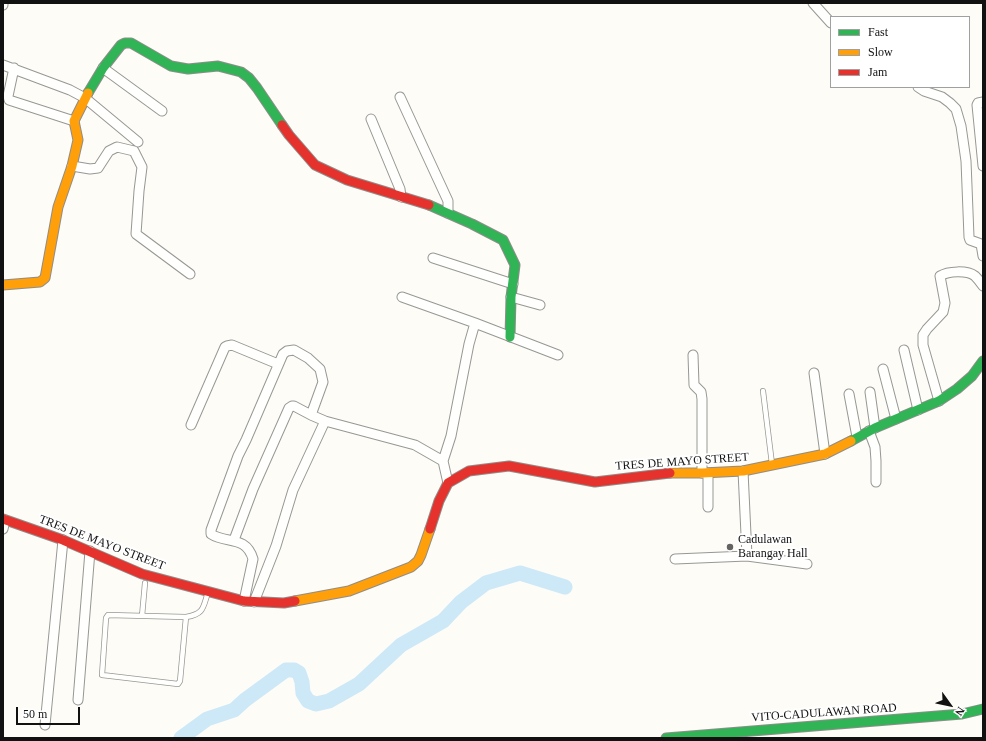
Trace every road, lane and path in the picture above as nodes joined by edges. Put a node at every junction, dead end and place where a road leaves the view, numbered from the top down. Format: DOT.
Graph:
graph roads {
  1 [pos="813,3"];
  2 [pos="830,22"];
  3 [pos="3,65"];
  4 [pos="14,68"];
  5 [pos="103,68"];
  6 [pos="920,88"];
  7 [pos="400,97"];
  8 [pos="85,98"];
  9 [pos="983,102"];
  10 [pos="162,111"];
  11 [pos="371,119"];
  12 [pos="74,120"];
  13 [pos="982,141"];
  14 [pos="138,142"];
  15 [pos="72,166"];
  16 [pos="983,166"];
  17 [pos="400,197"];
  18 [pos="448,213"];
  19 [pos="983,256"];
  20 [pos="433,258"];
  21 [pos="190,274"];
  22 [pos="513,284"];
  23 [pos="3,285"];
  24 [pos="983,286"];
  25 [pos="511,296"];
  26 [pos="402,297"];
  27 [pos="540,305"];
  28 [pos="475,323"];
  29 [pos="510,337"];
  30 [pos="904,350"];
  31 [pos="558,355"];
  32 [pos="693,355"];
  33 [pos="983,361"];
  34 [pos="278,364"];
  35 [pos="883,369"];
  36 [pos="814,372"];
  37 [pos="763,391"];
  38 [pos="870,392"];
  39 [pos="849,394"];
  40 [pos="939,401"];
  41 [pos="918,410"];
  42 [pos="311,415"];
  43 [pos="896,419"];
  44 [pos="324,421"];
  45 [pos="191,425"];
  46 [pos="872,429"];
  47 [pos="857,438"];
  48 [pos="825,454"];
  49 [pos="443,461"];
  50 [pos="773,465"];
  51 [pos="743,471"];
  52 [pos="705,473"];
  53 [pos="876,482"];
  54 [pos="448,483"];
  55 [pos="708,507"];
  56 [pos="4,523"];
  57 [pos="63,540"];
  58 [pos="234,540"];
  59 [pos="90,551"];
  60 [pos="747,556"];
  61 [pos="675,559"];
  62 [pos="807,564"];
  63 [pos="145,583"];
  64 [pos="208,592"];
  65 [pos="244,601"];
  66 [pos="254,602"];
  67 [pos="142,616"];
  68 [pos="186,617"];
  69 [pos="78,700"];
  70 [pos="983,709"];
  71 [pos="45,725"];
  72 [pos="757,734"];
  73 [pos="715,736"];
  74 [pos="666,738"];
  1 -- 2 [label="street"];
  3 -- 4 [label="street"];
  4 -- 8 [label="street"];
  4 -- 12 [label="street"];
  5 -- 8 [label="street"];
  5 -- 10 [label="street"];
  5 -- 17 [label="street"];
  6 -- 19 [label="street"];
  7 -- 18 [label="street"];
  8 -- 12 [label="street"];
  8 -- 14 [label="street"];
  9 -- 13 [label="street"];
  11 -- 17 [label="street"];
  12 -- 15 [label="street"];
  13 -- 16 [label="street"];
  15 -- 21 [label="street"];
  15 -- 23 [label="street"];
  17 -- 18 [label="street"];
  18 -- 22 [label="street"];
  20 -- 22 [label="street"];
  22 -- 25 [label="street"];
  24 -- 40 [label="street"];
  25 -- 27 [label="street"];
  25 -- 29 [label="street"];
  26 -- 28 [label="street"];
  28 -- 29 [label="street"];
  28 -- 49 [label="street"];
  29 -- 31 [label="street"];
  30 -- 41 [label="street"];
  32 -- 52 [label="street"];
  33 -- 40 [label="street, TRES DE MAYO STREET"];
  34 -- 42 [label="street"];
  34 -- 45 [label="street"];
  34 -- 58 [label="street"];
  35 -- 43 [label="street"];
  36 -- 48 [label="street"];
  37 -- 50 [label="lane"];
  38 -- 46 [label="street"];
  39 -- 47 [label="street"];
  40 -- 41 [label="street, TRES DE MAYO STREET"];
  41 -- 43 [label="street, TRES DE MAYO STREET"];
  42 -- 44 [label="street"];
  42 -- 58 [label="street"];
  43 -- 46 [label="street, TRES DE MAYO STREET"];
  44 -- 49 [label="street"];
  44 -- 66 [label="street"];
  46 -- 47 [label="street, TRES DE MAYO STREET"];
  46 -- 53 [label="street"];
  47 -- 48 [label="street, TRES DE MAYO STREET"];
  48 -- 50 [label="street, TRES DE MAYO STREET"];
  49 -- 54 [label="street"];
  50 -- 51 [label="street, TRES DE MAYO STREET"];
  51 -- 52 [label="street, TRES DE MAYO STREET"];
  51 -- 60 [label="street"];
  52 -- 54 [label="street, TRES DE MAYO STREET"];
  52 -- 55 [label="street"];
  54 -- 66 [label="street, TRES DE MAYO STREET"];
  56 -- 57 [label="street, TRES DE MAYO STREET"];
  57 -- 59 [label="street, TRES DE MAYO STREET"];
  57 -- 71 [label="street"];
  58 -- 65 [label="street"];
  59 -- 64 [label="street, TRES DE MAYO STREET"];
  59 -- 69 [label="street"];
  60 -- 61 [label="street"];
  60 -- 62 [label="street"];
  63 -- 67 [label="lane"];
  64 -- 65 [label="street, TRES DE MAYO STREET"];
  64 -- 68 [label="lane"];
  65 -- 66 [label="street, TRES DE MAYO STREET"];
  67 -- 68 [label="lane"];
  67 -- 68 [label="lane"];
  70 -- 72 [label="street, VITO-CADULAWAN ROAD"];
  72 -- 73 [label="street, VITO-CADULAWAN ROAD"];
  73 -- 74 [label="street, VITO-CADULAWAN ROAD"];
}
